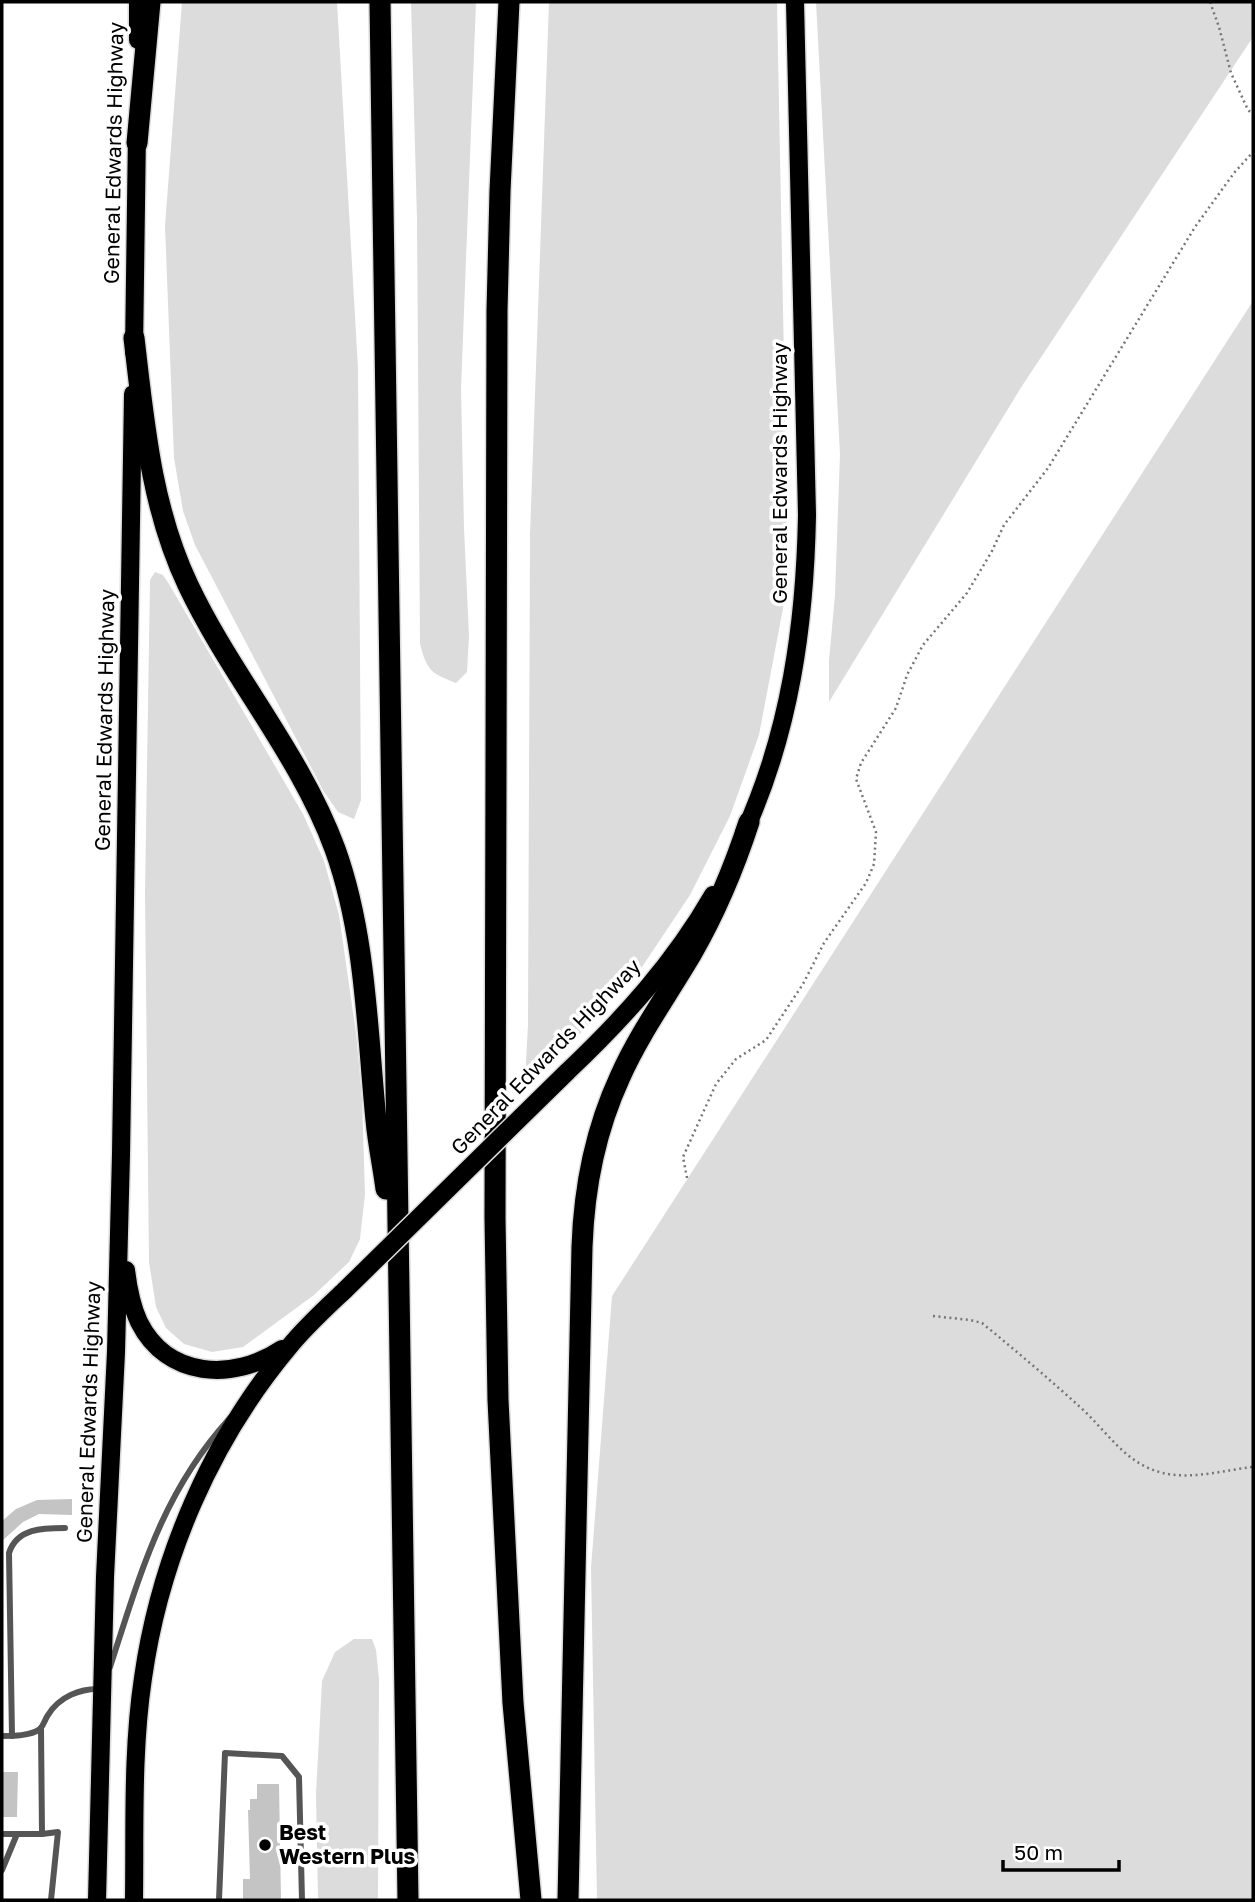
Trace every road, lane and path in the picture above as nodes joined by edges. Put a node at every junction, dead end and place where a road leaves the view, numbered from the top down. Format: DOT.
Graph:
graph roads {
  1 [pos="138,2"];
  2 [pos="150,2"];
  3 [pos="380,2"];
  4 [pos="509,2"];
  5 [pos="795,2"];
  6 [pos="1210,2"];
  7 [pos="1253,114"];
  8 [pos="137,143"];
  9 [pos="1253,152"];
  10 [pos="134,338"];
  11 [pos="749,822"];
  12 [pos="121,1154"];
  13 [pos="687,1178"];
  14 [pos="398,1265"];
  15 [pos="933,1316"];
  16 [pos="298,1337"];
  17 [pos="253,1394"];
  18 [pos="1253,1467"];
  19 [pos="65,1528"];
  20 [pos="102,1689"];
  21 [pos="41,1728"];
  22 [pos="2,1736"];
  23 [pos="12,1736"];
  24 [pos="42,1833"];
  25 [pos="2,1834"];
  26 [pos="18,1834"];
  27 [pos="2,1870"];
  28 [pos="51,1900"];
  29 [pos="97,1900"];
  30 [pos="134,1900"];
  31 [pos="219,1900"];
  32 [pos="302,1900"];
  33 [pos="408,1900"];
  34 [pos="531,1900"];
  35 [pos="568,1900"];
  1 -- 8 [label="main road, General Edwards Highway"];
  2 -- 8 [label="highway"];
  3 -- 14 [label="highway"];
  4 -- 34 [label="highway"];
  5 -- 11 [label="main road, General Edwards Highway"];
  6 -- 7 [label="path"];
  8 -- 10 [label="main road, General Edwards Highway"];
  9 -- 13 [label="path"];
  10 -- 12 [label="main road, General Edwards Highway"];
  10 -- 14 [label="highway"];
  11 -- 16 [label="main road, General Edwards Highway, bridge"];
  11 -- 35 [label="highway"];
  12 -- 16 [label="main road"];
  12 -- 20 [label="main road, General Edwards Highway"];
  14 -- 33 [label="highway"];
  15 -- 18 [label="path"];
  16 -- 17 [label="main road, General Edwards Highway"];
  17 -- 20 [label="lane"];
  17 -- 30 [label="main road, General Edwards Highway"];
  19 -- 23 [label="lane"];
  20 -- 21 [label="lane"];
  20 -- 29 [label="main road, General Edwards Highway"];
  21 -- 23 [label="lane"];
  21 -- 24 [label="lane"];
  22 -- 23 [label="lane"];
  24 -- 26 [label="lane"];
  24 -- 28 [label="lane"];
  25 -- 26 [label="lane"];
  26 -- 27 [label="lane"];
  31 -- 32 [label="lane"];
}
